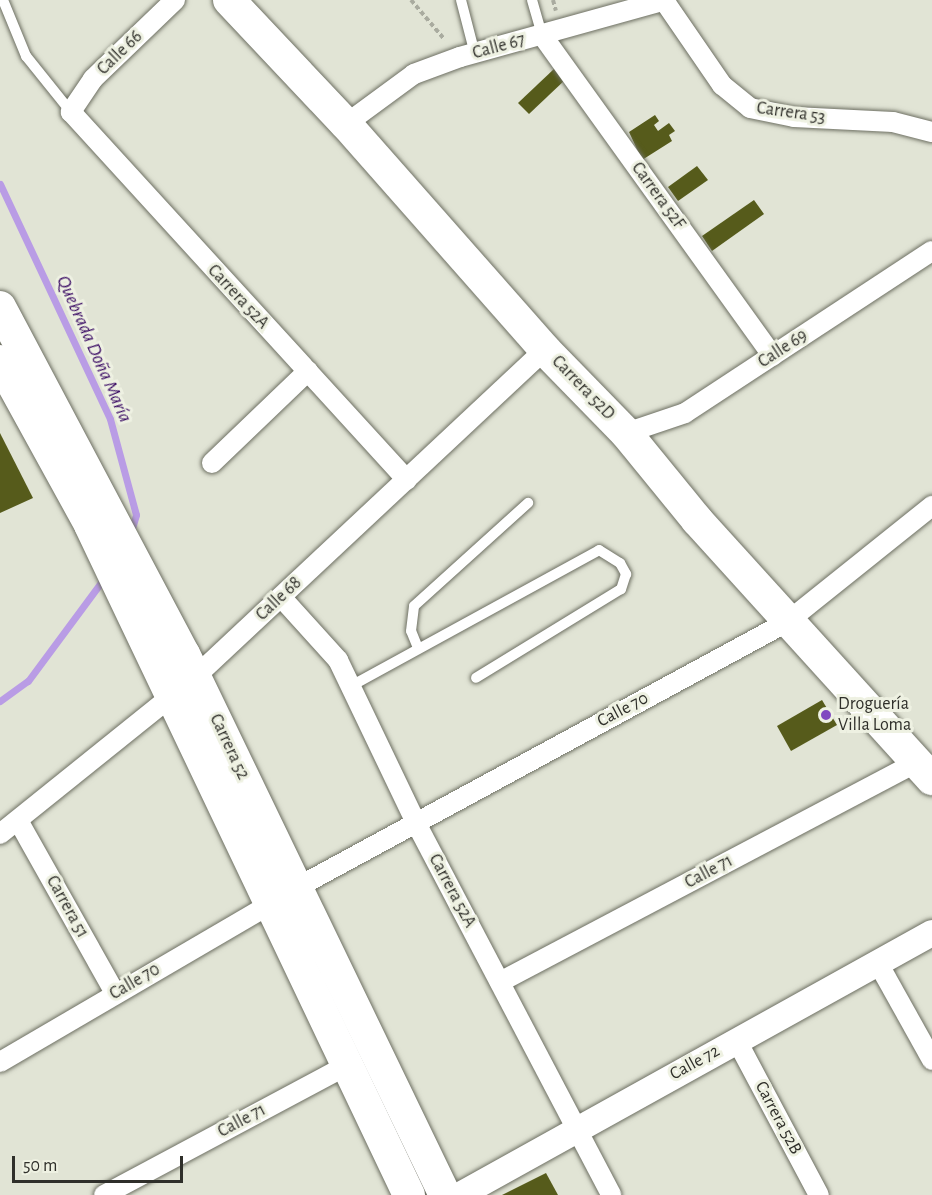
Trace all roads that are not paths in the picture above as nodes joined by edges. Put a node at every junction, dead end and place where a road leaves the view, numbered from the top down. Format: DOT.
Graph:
graph roads {
  1 [pos="3,0"];
  2 [pos="175,0"];
  3 [pos="229,0"];
  4 [pos="461,0"];
  5 [pos="532,0"];
  6 [pos="666,1"];
  7 [pos="542,35"];
  8 [pos="467,56"];
  9 [pos="71,112"];
  10 [pos="346,124"];
  11 [pos="932,132"];
  12 [pos="932,251"];
  13 [pos="0,307"];
  14 [pos="545,350"];
  15 [pos="773,356"];
  16 [pos="0,361"];
  17 [pos="308,370"];
  18 [pos="626,433"];
  19 [pos="212,463"];
  20 [pos="407,480"];
  21 [pos="528,503"];
  22 [pos="932,506"];
  23 [pos="99,515"];
  24 [pos="281,597"];
  25 [pos="787,622"];
  26 [pos="418,648"];
  27 [pos="476,678"];
  28 [pos="351,686"];
  29 [pos="184,687"];
  30 [pos="925,770"];
  31 [pos="19,822"];
  32 [pos="416,823"];
  33 [pos="0,834"];
  34 [pos="283,896"];
  35 [pos="932,933"];
  36 [pos="878,963"];
  37 [pos="500,982"];
  38 [pos="116,993"];
  39 [pos="736,1041"];
  40 [pos="932,1060"];
  41 [pos="0,1062"];
  42 [pos="349,1064"];
  43 [pos="576,1130"];
  44 [pos="104,1195"];
  45 [pos="409,1195"];
  46 [pos="445,1195"];
  47 [pos="460,1195"];
  48 [pos="611,1195"];
  49 [pos="819,1195"];
  1 -- 9 [label="lane"];
  2 -- 9 [label="street, Calle 66"];
  3 -- 10 [label="main road, Carrera 52D"];
  4 -- 8 [label="lane"];
  5 -- 7 [label="lane"];
  6 -- 7 [label="street, Calle 67"];
  6 -- 11 [label="street, Carrera 53"];
  7 -- 8 [label="street, Calle 67"];
  7 -- 15 [label="street, Carrera 52F"];
  8 -- 10 [label="street, Calle 67"];
  9 -- 17 [label="street, Carrera 52A"];
  10 -- 14 [label="main road, Carrera 52D"];
  12 -- 15 [label="street, Calle 69"];
  13 -- 23 [label="main road, Carrera 52"];
  14 -- 18 [label="main road, Carrera 52D"];
  14 -- 20 [label="street, Calle 68"];
  15 -- 18 [label="street, Calle 69"];
  16 -- 23 [label="main road, Carrera 52"];
  17 -- 19 [label="street"];
  17 -- 20 [label="street, Carrera 52A"];
  18 -- 25 [label="main road, Carrera 52D"];
  20 -- 24 [label="street, Calle 68"];
  21 -- 26 [label="lane"];
  22 -- 25 [label="street, Calle 70"];
  23 -- 29 [label="main road, Carrera 52"];
  24 -- 28 [label="street, Carrera 52A"];
  24 -- 29 [label="street, Calle 68"];
  25 -- 30 [label="main road, Carrera 52D"];
  25 -- 32 [label="street, Calle 70"];
  26 -- 27 [label="lane"];
  26 -- 28 [label="lane"];
  28 -- 32 [label="street, Carrera 52A"];
  29 -- 31 [label="street, Calle 68"];
  29 -- 34 [label="main road, Carrera 52"];
  30 -- 37 [label="street, Calle 71"];
  31 -- 33 [label="street, Calle 68"];
  31 -- 38 [label="street, Carrera 51"];
  32 -- 34 [label="street, Calle 70"];
  32 -- 37 [label="street, Carrera 52A"];
  34 -- 38 [label="street, Calle 70"];
  34 -- 42 [label="main road, Carrera 52"];
  34 -- 46 [label="main road, Carrera 52"];
  35 -- 36 [label="street, Calle 72"];
  36 -- 39 [label="street, Calle 72"];
  36 -- 40 [label="street"];
  37 -- 43 [label="street, Carrera 52A"];
  38 -- 41 [label="street, Calle 70"];
  39 -- 43 [label="street, Calle 72"];
  39 -- 49 [label="street, Carrera 52B"];
  42 -- 44 [label="street, Calle 71"];
  42 -- 45 [label="main road, Carrera 52"];
  43 -- 47 [label="street, Calle 72"];
  43 -- 48 [label="street, Carrera 52A"];
}
